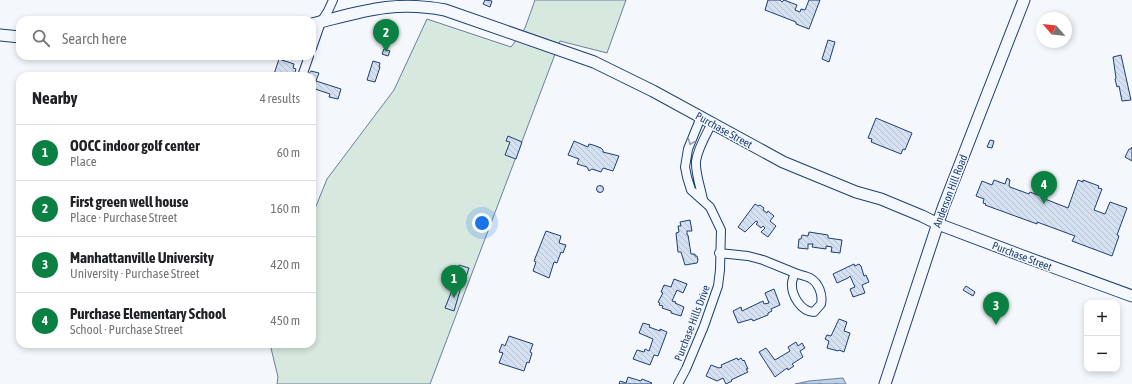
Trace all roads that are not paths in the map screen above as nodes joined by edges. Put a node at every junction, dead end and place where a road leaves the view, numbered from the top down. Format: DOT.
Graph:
graph roads {
  1 [pos="333,0"];
  2 [pos="1024,0"];
  3 [pos="397,2"];
  4 [pos="317,23"];
  5 [pos="0,35"];
  6 [pos="16,37"];
  7 [pos="308,60"];
  8 [pos="303,72"];
  9 [pos="701,117"];
  10 [pos="712,123"];
  11 [pos="696,165"];
  12 [pos="685,167"];
  13 [pos="703,200"];
  14 [pos="938,224"];
  15 [pos="719,253"];
  16 [pos="795,273"];
  17 [pos="1132,296"];
  18 [pos="678,384"];
  19 [pos="885,384"];
  1 -- 4 [label="street"];
  2 -- 14 [label="main road, Anderson Hill Road"];
  3 -- 4 [label="main road, Purchase Street"];
  3 -- 9 [label="main road, Purchase Street"];
  5 -- 6 [label="main road"];
  7 -- 8 [label="street"];
  9 -- 10 [label="main road, Purchase Street"];
  9 -- 12 [label="street, Purchase Hills Drive, one-way"];
  10 -- 11 [label="street, Purchase Hills Drive"];
  10 -- 14 [label="main road, Purchase Street"];
  11 -- 12 [label="street"];
  11 -- 13 [label="street, Purchase Hills Drive"];
  12 -- 13 [label="street, Purchase Hills Drive"];
  13 -- 15 [label="street, Purchase Hills Drive"];
  14 -- 17 [label="main road, Purchase Street"];
  14 -- 19 [label="main road, Anderson Hill Road"];
  15 -- 16 [label="street"];
  15 -- 18 [label="street, Purchase Hills Drive"];
  16 -- 16 [label="street"];
}
